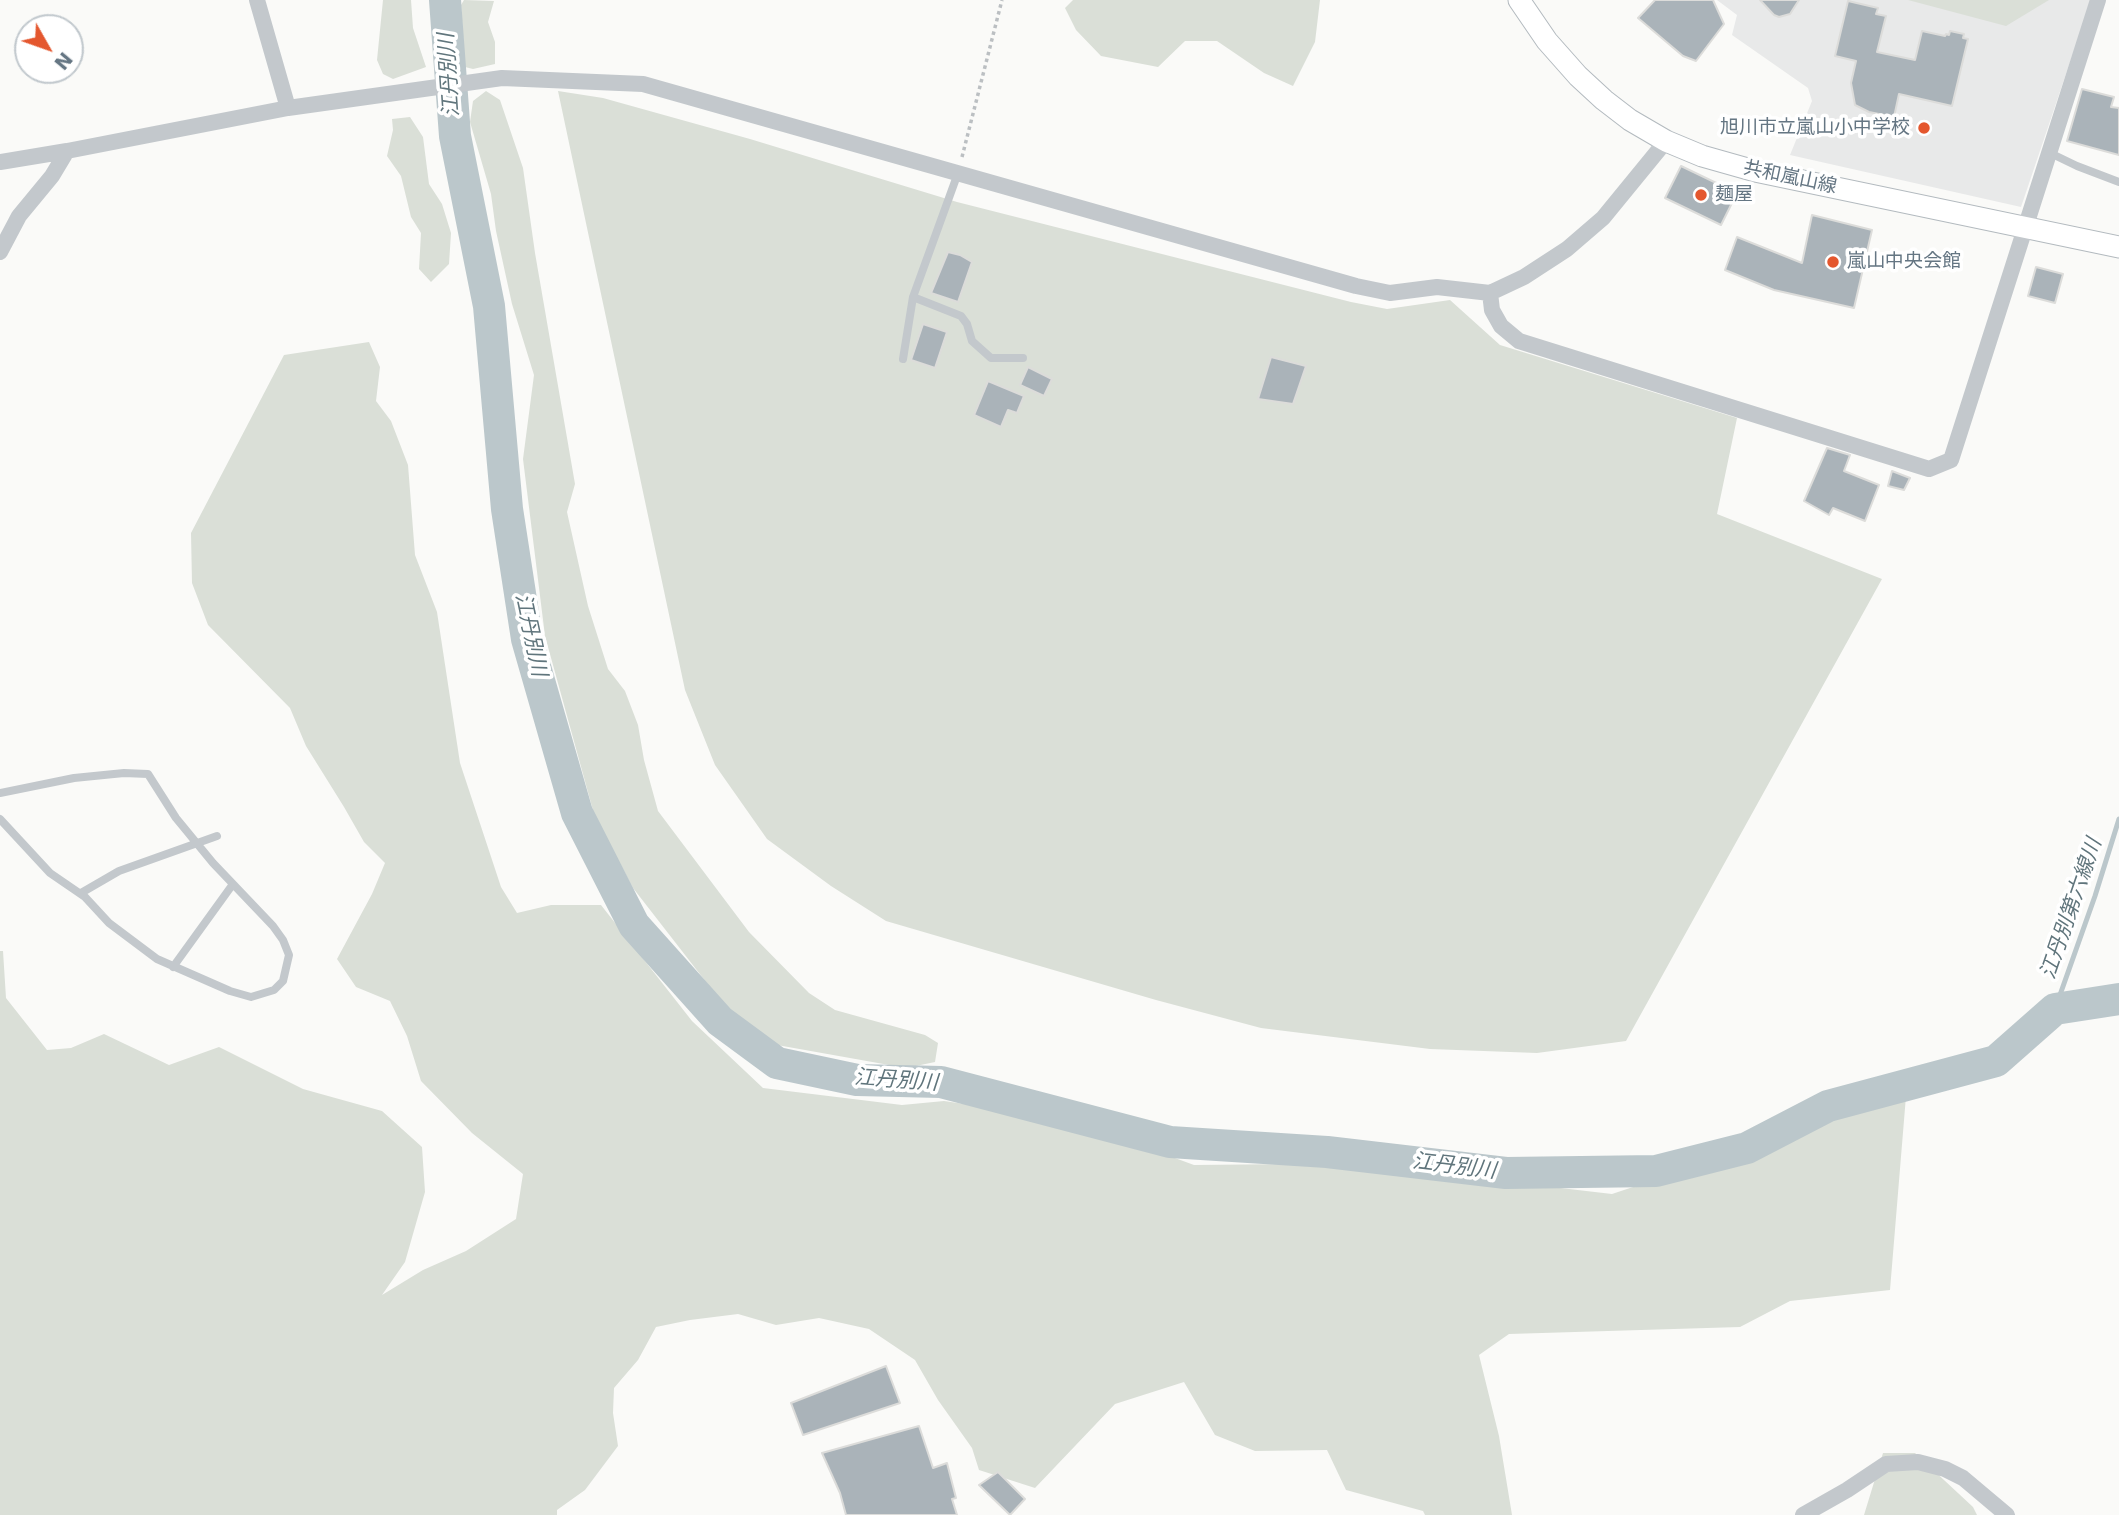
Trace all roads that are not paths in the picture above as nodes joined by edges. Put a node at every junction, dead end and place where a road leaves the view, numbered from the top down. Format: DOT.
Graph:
graph roads {
  1 [pos="257,0"];
  2 [pos="1519,0"];
  3 [pos="2098,0"];
  4 [pos="288,108"];
  5 [pos="1666,141"];
  6 [pos="67,151"];
  7 [pos="2048,152"];
  8 [pos="0,162"];
  9 [pos="958,173"];
  10 [pos="2119,182"];
  11 [pos="2026,226"];
  12 [pos="2119,247"];
  13 [pos="0,252"];
  14 [pos="1490,293"];
  15 [pos="913,297"];
  16 [pos="1023,358"];
  17 [pos="903,359"];
  18 [pos="0,793"];
  19 [pos="0,819"];
  20 [pos="217,836"];
  21 [pos="196,842"];
  22 [pos="233,884"];
  23 [pos="80,893"];
  24 [pos="173,967"];
  25 [pos="1803,1515"];
  26 [pos="2007,1515"];
  1 -- 4 [label="street"];
  2 -- 5 [label="main road, 共和嵐山線"];
  3 -- 7 [label="street"];
  4 -- 6 [label="street"];
  4 -- 9 [label="street"];
  5 -- 11 [label="main road, 共和嵐山線"];
  5 -- 14 [label="street"];
  6 -- 8 [label="street"];
  6 -- 13 [label="street"];
  7 -- 10 [label="lane"];
  7 -- 11 [label="street"];
  9 -- 14 [label="street"];
  9 -- 15 [label="lane"];
  11 -- 12 [label="main road, 共和嵐山線"];
  11 -- 14 [label="street"];
  15 -- 16 [label="lane"];
  15 -- 17 [label="lane"];
  18 -- 21 [label="lane"];
  19 -- 23 [label="lane"];
  20 -- 21 [label="lane"];
  21 -- 22 [label="lane"];
  21 -- 23 [label="lane"];
  22 -- 24 [label="lane"];
  22 -- 24 [label="lane"];
  23 -- 24 [label="lane"];
  25 -- 26 [label="street"];
}
